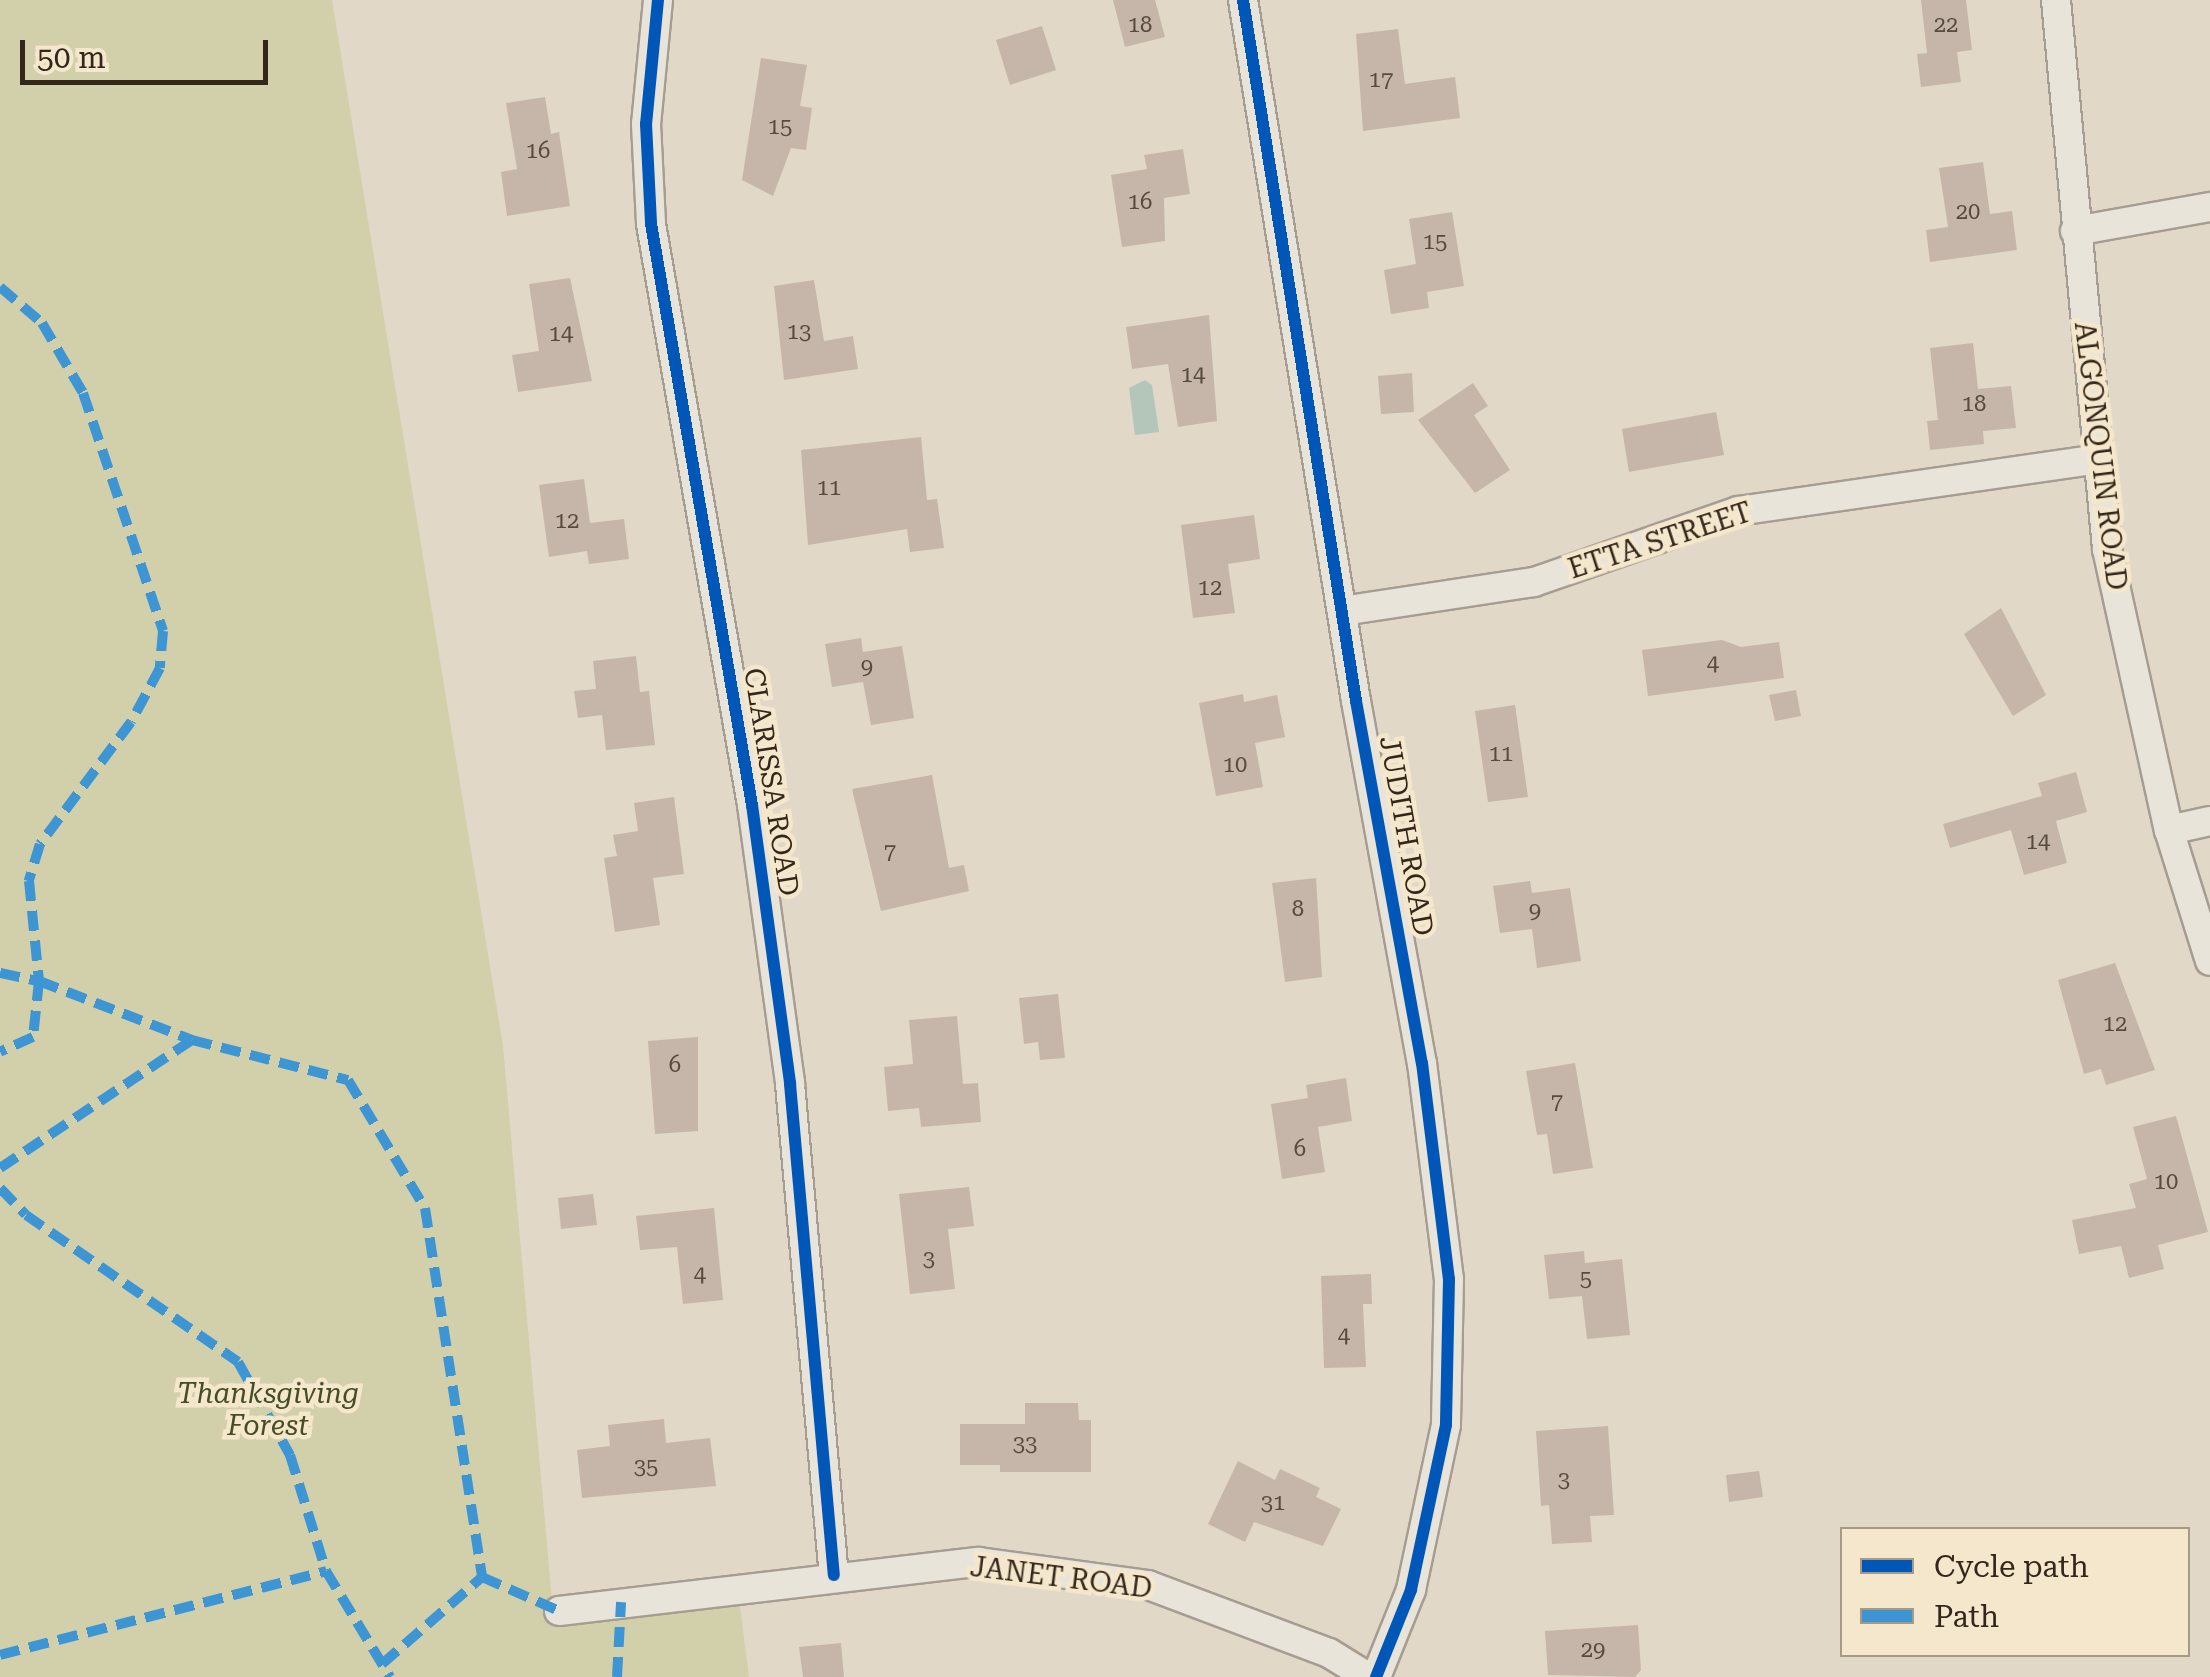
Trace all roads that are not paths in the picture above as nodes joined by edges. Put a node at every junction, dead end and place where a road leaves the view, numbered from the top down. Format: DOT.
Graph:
graph roads {
  1 [pos="658,0"];
  2 [pos="1242,0"];
  3 [pos="2056,0"];
  4 [pos="2210,207"];
  5 [pos="2075,231"];
  6 [pos="2098,460"];
  7 [pos="1342,611"];
  8 [pos="2210,821"];
  9 [pos="2169,830"];
  10 [pos="2210,961"];
  11 [pos="834,1574"];
  12 [pos="559,1611"];
  13 [pos="1368,1677"];
  14 [pos="1376,1677"];
  1 -- 11 [label="street, CLARISSA ROAD"];
  2 -- 7 [label="street, JUDITH ROAD"];
  3 -- 5 [label="street, ALGONQUIN ROAD"];
  4 -- 5 [label="street"];
  5 -- 6 [label="street, ALGONQUIN ROAD"];
  6 -- 7 [label="street, ETTA STREET"];
  6 -- 9 [label="street, ALGONQUIN ROAD"];
  7 -- 14 [label="street, JUDITH ROAD"];
  8 -- 9 [label="street"];
  9 -- 10 [label="street, ALGONQUIN ROAD"];
  11 -- 12 [label="street, JANET ROAD"];
  11 -- 13 [label="street, JANET ROAD"];
}
